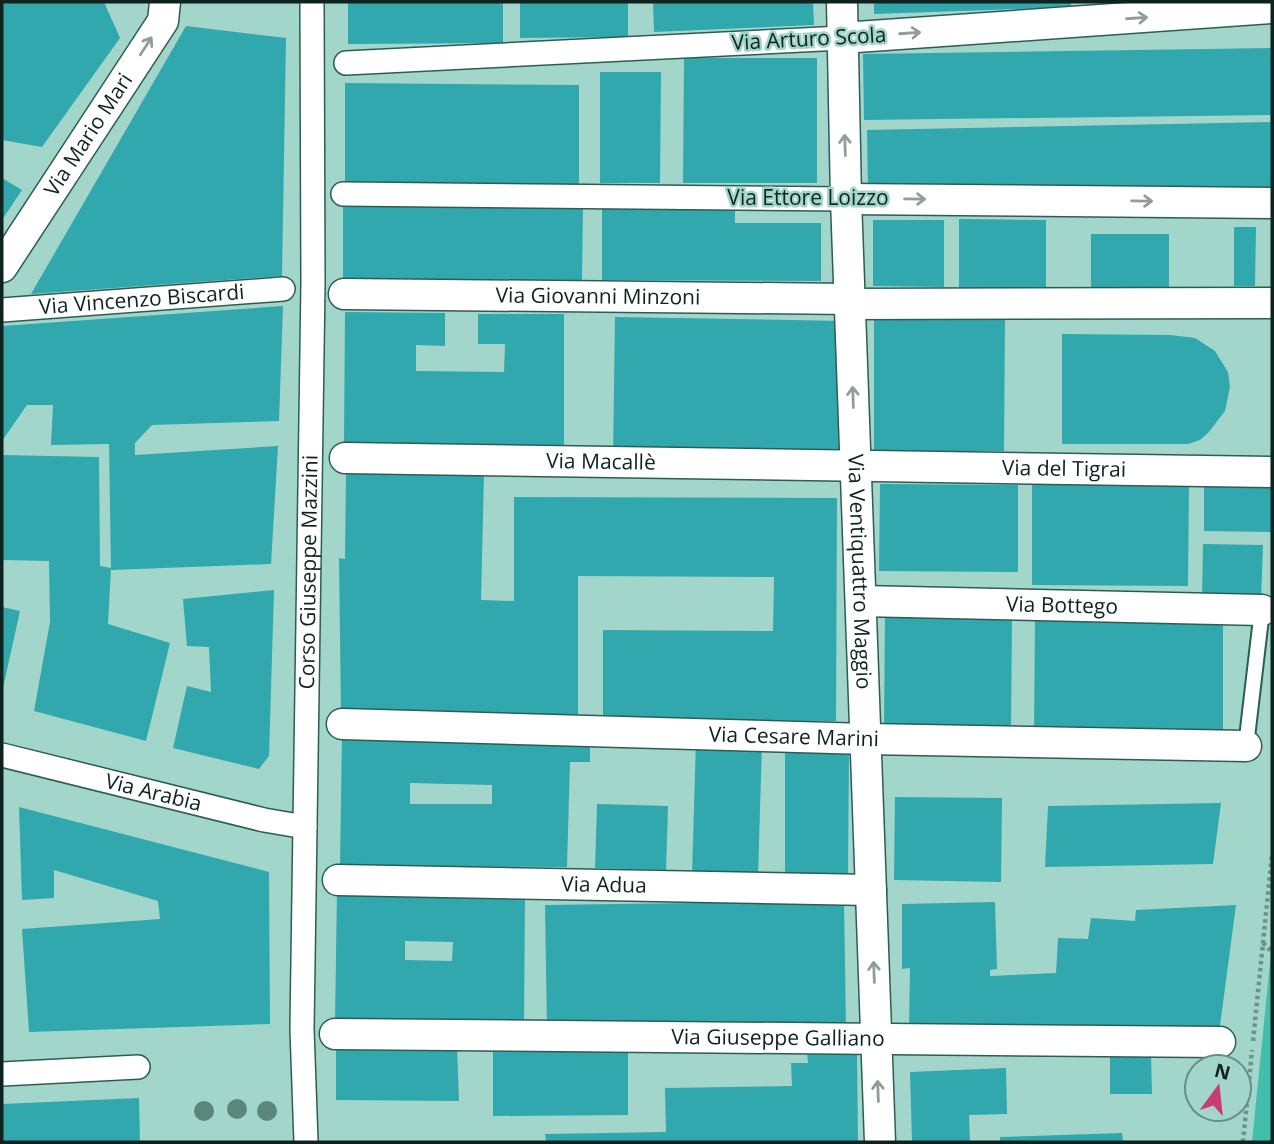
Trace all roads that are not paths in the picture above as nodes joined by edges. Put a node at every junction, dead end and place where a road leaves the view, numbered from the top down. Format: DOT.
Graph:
graph roads {
  1 [pos="165,2"];
  2 [pos="312,2"];
  3 [pos="842,2"];
  4 [pos="1272,8"];
  5 [pos="842,37"];
  6 [pos="346,63"];
  7 [pos="343,194"];
  8 [pos="846,198"];
  9 [pos="1272,203"];
  10 [pos="2,267"];
  11 [pos="282,289"];
  12 [pos="344,294"];
  13 [pos="851,302"];
  14 [pos="1272,303"];
  15 [pos="2,310"];
  16 [pos="345,458"];
  17 [pos="856,466"];
  18 [pos="1272,472"];
  19 [pos="861,601"];
  20 [pos="1262,610"];
  21 [pos="342,724"];
  22 [pos="867,739"];
  23 [pos="1246,746"];
  24 [pos="2,755"];
  25 [pos="305,827"];
  26 [pos="338,880"];
  27 [pos="871,890"];
  28 [pos="335,1034"];
  29 [pos="876,1040"];
  30 [pos="1220,1041"];
  31 [pos="138,1067"];
  32 [pos="2,1074"];
  33 [pos="306,1142"];
  34 [pos="880,1142"];
  10 -- 1 [label="street, Via Mario Mari, one-way"];
  2 -- 25 [label="street, Corso Giuseppe Mazzini"];
  3 -- 5 [label="street, Via Ventiquattro Maggio"];
  5 -- 4 [label="street, Via Arturo Scola, one-way"];
  5 -- 6 [label="street, Via Arturo Scola"];
  8 -- 5 [label="street, Via Ventiquattro Maggio, one-way"];
  7 -- 8 [label="street, Via Ettore Loizzo"];
  8 -- 9 [label="street, Via Ettore Loizzo, one-way"];
  8 -- 13 [label="street, Via Ventiquattro Maggio"];
  11 -- 15 [label="street, Via Vincenzo Biscardi"];
  12 -- 13 [label="street, Via Giovanni Minzoni"];
  13 -- 14 [label="street, Via Giovanni Minzoni"];
  17 -- 13 [label="street, Via Ventiquattro Maggio, one-way"];
  16 -- 17 [label="street, Via Macallè"];
  17 -- 18 [label="street, Via del Tigrai"];
  17 -- 19 [label="street, Via Ventiquattro Maggio"];
  19 -- 20 [label="street, Via Bottego"];
  19 -- 22 [label="street, Via Ventiquattro Maggio"];
  20 -- 23 [label="lane"];
  21 -- 22 [label="street, Via Cesare Marini"];
  22 -- 23 [label="street, Via Cesare Marini"];
  22 -- 27 [label="street, Via Ventiquattro Maggio"];
  24 -- 25 [label="street, Via Arabia"];
  25 -- 33 [label="street, Corso Giuseppe Mazzini"];
  26 -- 27 [label="street, Via Adua"];
  29 -- 27 [label="street, Via Ventiquattro Maggio, one-way"];
  28 -- 29 [label="street, Via Giuseppe Galliano"];
  29 -- 30 [label="street, Via Giuseppe Galliano"];
  34 -- 29 [label="street, Via Ventiquattro Maggio, one-way"];
  31 -- 32 [label="street"];
}
